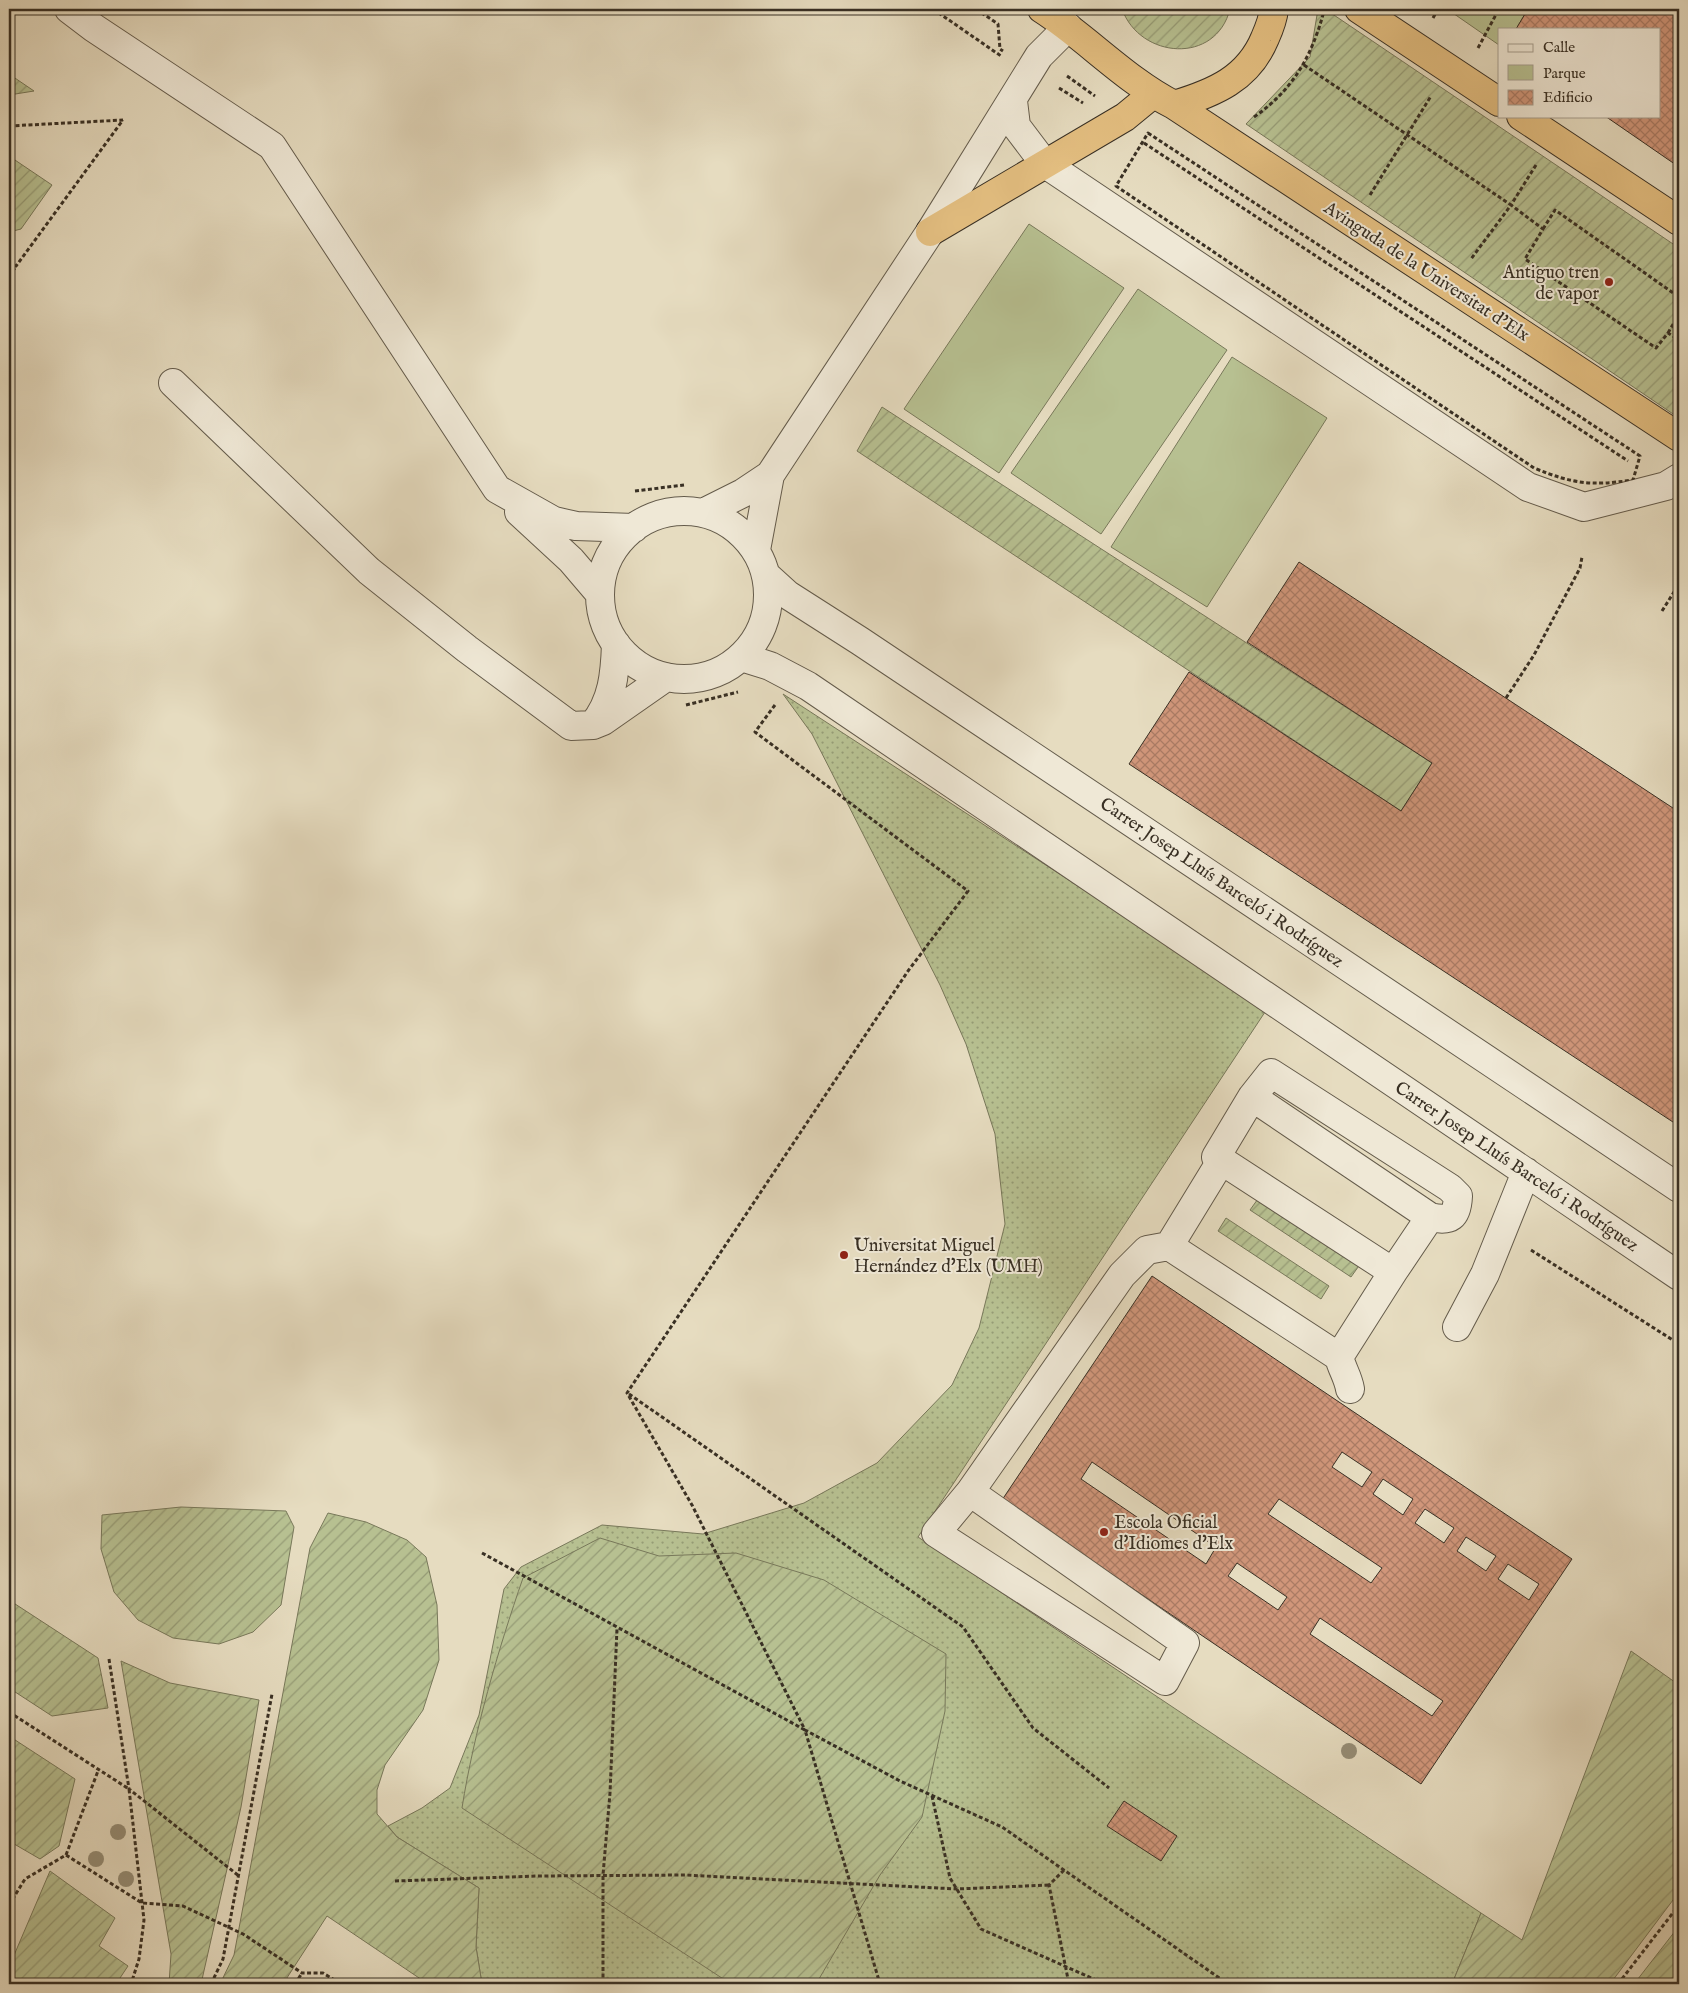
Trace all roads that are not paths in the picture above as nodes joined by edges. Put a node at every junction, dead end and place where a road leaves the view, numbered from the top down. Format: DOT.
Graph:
graph roads {
  1 [pos="69,9"];
  2 [pos="1274,9"];
  3 [pos="1359,9"];
  4 [pos="1060,17"];
  5 [pos="1163,99"];
  6 [pos="1013,101"];
  7 [pos="1498,101"];
  8 [pos="1524,118"];
  9 [pos="1044,163"];
  10 [pos="1679,221"];
  11 [pos="930,232"];
  12 [pos="173,383"];
  13 [pos="1679,437"];
  14 [pos="770,475"];
  15 [pos="1671,482"];
  16 [pos="493,483"];
  17 [pos="703,513"];
  18 [pos="634,528"];
  19 [pos="756,550"];
  20 [pos="766,575"];
  21 [pos="600,594"];
  22 [pos="616,644"];
  23 [pos="740,657"];
  24 [pos="666,677"];
  25 [pos="593,725"];
  26 [pos="1221,1161"];
  27 [pos="1526,1172"];
  28 [pos="1679,1188"];
  29 [pos="1169,1246"];
  30 [pos="1392,1272"];
  31 [pos="1679,1276"];
  32 [pos="1457,1327"];
  33 [pos="1339,1357"];
  34 [pos="1350,1389"];
  35 [pos="970,1492"];
  1 -- 16 [label="street"];
  2 -- 5 [label="highway"];
  3 -- 7 [label="highway"];
  4 -- 5 [label="highway, Avinguda de la Universitat d'Elx"];
  4 -- 6 [label="street"];
  5 -- 9 [label="highway"];
  5 -- 13 [label="highway, Avinguda de la Universitat d'Elx"];
  6 -- 9 [label="street"];
  6 -- 11 [label="street"];
  8 -- 10 [label="highway"];
  9 -- 11 [label="highway"];
  9 -- 15 [label="street"];
  11 -- 14 [label="street"];
  12 -- 25 [label="street"];
  14 -- 17 [label="street"];
  14 -- 19 [label="street"];
  16 -- 18 [label="street"];
  16 -- 21 [label="street"];
  17 -- 18 [label="street, Carrer Josep Lluís Barceló i Rodríguez"];
  17 -- 19 [label="street, Carrer Josep Lluís Barceló i Rodríguez"];
  18 -- 21 [label="street, Carrer Josep Lluís Barceló i Rodríguez"];
  19 -- 20 [label="street, Carrer Josep Lluís Barceló i Rodríguez"];
  20 -- 23 [label="street, Carrer Josep Lluís Barceló i Rodríguez"];
  20 -- 28 [label="street, Carrer Josep Lluís Barceló i Rodríguez"];
  21 -- 22 [label="street, Carrer Josep Lluís Barceló i Rodríguez"];
  22 -- 24 [label="street, Carrer Josep Lluís Barceló i Rodríguez"];
  22 -- 25 [label="street"];
  23 -- 24 [label="street, Carrer Josep Lluís Barceló i Rodríguez"];
  23 -- 27 [label="street, Carrer Josep Lluís Barceló i Rodríguez"];
  24 -- 25 [label="street"];
  26 -- 29 [label="street"];
  26 -- 30 [label="street"];
  26 -- 30 [label="street"];
  27 -- 31 [label="street, Carrer Josep Lluís Barceló i Rodríguez"];
  27 -- 32 [label="street"];
  29 -- 33 [label="street"];
  29 -- 35 [label="street"];
  30 -- 33 [label="street"];
  33 -- 34 [label="street"];
  35 -- 35 [label="street"];
}
